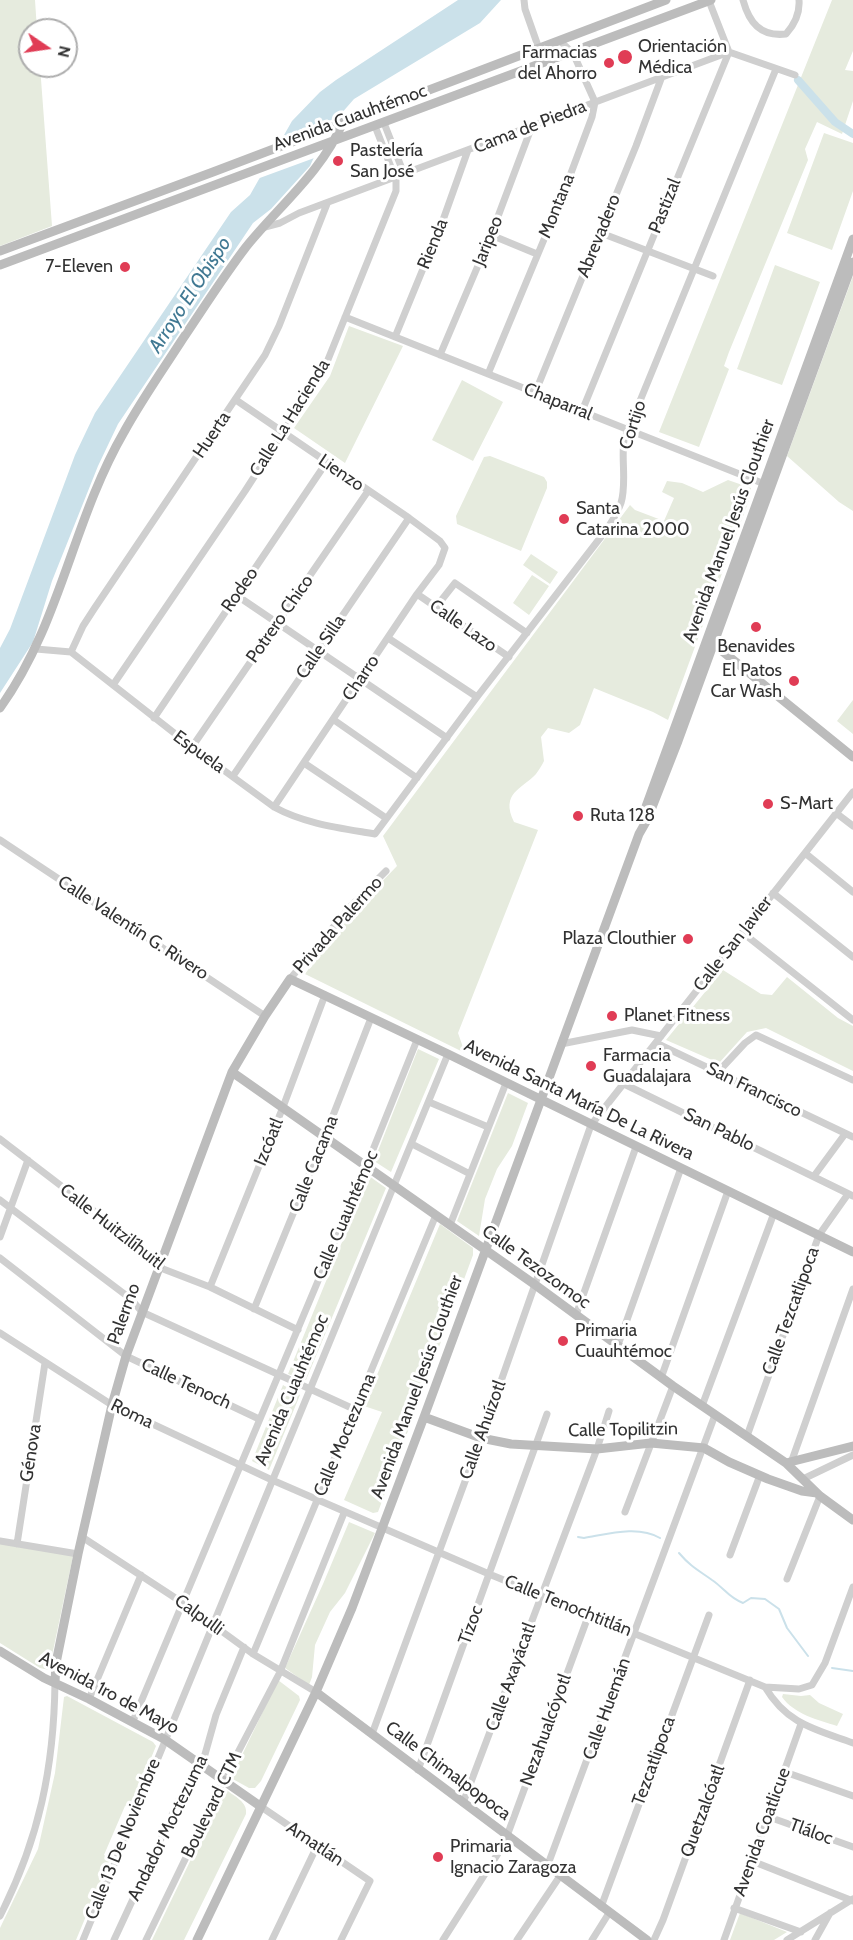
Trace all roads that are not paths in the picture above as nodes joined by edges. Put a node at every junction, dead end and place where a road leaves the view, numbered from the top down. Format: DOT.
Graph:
graph roads {
  1 [pos="524,0"];
  2 [pos="666,0"];
  3 [pos="710,0"];
  4 [pos="743,0"];
  5 [pos="799,0"];
  6 [pos="560,41"];
  7 [pos="538,47"];
  8 [pos="729,52"];
  9 [pos="573,53"];
  10 [pos="544,63"];
  11 [pos="776,69"];
  12 [pos="795,75"];
  13 [pos="661,78"];
  14 [pos="595,102"];
  15 [pos="339,124"];
  16 [pos="380,124"];
  17 [pos="532,126"];
  18 [pos="330,143"];
  19 [pos="468,150"];
  20 [pos="404,174"];
  21 [pos="394,177"];
  22 [pos="327,204"];
  23 [pos="277,220"];
  24 [pos="601,233"];
  25 [pos="491,235"];
  26 [pos="853,239"];
  27 [pos="647,250"];
  28 [pos="0,251"];
  29 [pos="537,254"];
  30 [pos="851,263"];
  31 [pos="0,266"];
  32 [pos="695,270"];
  33 [pos="713,276"];
  34 [pos="345,317"];
  35 [pos="395,337"];
  36 [pos="440,355"];
  37 [pos="489,374"];
  38 [pos="535,393"];
  39 [pos="236,400"];
  40 [pos="582,411"];
  41 [pos="628,430"];
  42 [pos="284,433"];
  43 [pos="326,463"];
  44 [pos="767,485"];
  45 [pos="368,491"];
  46 [pos="409,518"];
  47 [pos="445,548"];
  48 [pos="417,594"];
  49 [pos="236,595"];
  50 [pos="436,608"];
  51 [pos="278,622"];
  52 [pos="527,633"];
  53 [pos="388,638"];
  54 [pos="710,641"];
  55 [pos="36,649"];
  56 [pos="319,650"];
  57 [pos="71,652"];
  58 [pos="509,657"];
  59 [pos="360,679"];
  60 [pos="112,685"];
  61 [pos="477,697"];
  62 [pos="0,708"];
  63 [pos="154,718"];
  64 [pos="334,720"];
  65 [pos="447,738"];
  66 [pos="192,747"];
  67 [pos="853,757"];
  68 [pos="304,763"];
  69 [pos="233,776"];
  70 [pos="417,778"];
  71 [pos="853,792"];
  72 [pos="274,807"];
  73 [pos="836,813"];
  74 [pos="386,818"];
  75 [pos="853,826"];
  76 [pos="375,834"];
  77 [pos="0,840"];
  78 [pos="805,853"];
  79 [pos="386,871"];
  80 [pos="853,892"];
  81 [pos="773,893"];
  82 [pos="743,933"];
  83 [pos="853,957"];
  84 [pos="290,980"];
  85 [pos="325,995"];
  86 [pos="265,1016"];
  87 [pos="371,1018"];
  88 [pos="853,1020"];
  89 [pos="661,1036"];
  90 [pos="417,1040"];
  91 [pos="656,1043"];
  92 [pos="561,1044"];
  93 [pos="448,1054"];
  94 [pos="232,1072"];
  95 [pos="718,1072"];
  96 [pos="853,1080"];
  97 [pos="506,1083"];
  98 [pos="624,1084"];
  99 [pos="540,1100"];
  100 [pos="429,1102"];
  101 [pos="283,1107"];
  102 [pos="591,1125"];
  103 [pos="488,1127"];
  104 [pos="845,1134"];
  105 [pos="325,1136"];
  106 [pos="853,1137"];
  107 [pos="0,1139"];
  108 [pos="412,1144"];
  109 [pos="636,1147"];
  110 [pos="27,1161"];
  111 [pos="367,1166"];
  112 [pos="681,1168"];
  113 [pos="470,1174"];
  114 [pos="814,1176"];
  115 [pos="394,1185"];
  116 [pos="728,1191"];
  117 [pos="851,1195"];
  118 [pos="0,1200"];
  119 [pos="10,1208"];
  120 [pos="774,1213"];
  121 [pos="436,1215"];
  122 [pos="450,1226"];
  123 [pos="819,1235"];
  124 [pos="0,1237"];
  125 [pos="485,1250"];
  126 [pos="853,1252"];
  127 [pos="0,1258"];
  128 [pos="158,1267"];
  129 [pos="534,1284"];
  130 [pos="210,1287"];
  131 [pos="853,1289"];
  132 [pos="254,1308"];
  133 [pos="142,1312"];
  134 [pos="576,1315"];
  135 [pos="298,1330"];
  136 [pos="0,1333"];
  137 [pos="618,1345"];
  138 [pos="126,1356"];
  139 [pos="45,1363"];
  140 [pos="279,1374"];
  141 [pos="661,1378"];
  142 [pos="673,1386"];
  143 [pos="311,1389"];
  144 [pos="112,1405"];
  145 [pos="702,1406"];
  146 [pos="356,1410"];
  147 [pos="609,1411"];
  148 [pos="547,1414"];
  149 [pos="715,1415"];
  150 [pos="424,1417"];
  151 [pos="259,1419"];
  152 [pos="747,1436"];
  153 [pos="481,1438"];
  154 [pos="651,1443"];
  155 [pos="535,1446"];
  156 [pos="853,1446"];
  157 [pos="704,1448"];
  158 [pos="597,1449"];
  159 [pos="853,1455"];
  160 [pos="789,1461"];
  161 [pos="240,1465"];
  162 [pos="760,1475"];
  163 [pos="803,1479"];
  164 [pos="272,1480"];
  165 [pos="818,1495"];
  166 [pos="317,1500"];
  167 [pos="625,1512"];
  168 [pos="344,1513"];
  169 [pos="853,1520"];
  170 [pos="382,1529"];
  171 [pos="82,1537"];
  172 [pos="0,1541"];
  173 [pos="17,1544"];
  174 [pos="438,1552"];
  175 [pos="78,1554"];
  176 [pos="730,1555"];
  177 [pos="489,1574"];
  178 [pos="141,1575"];
  179 [pos="787,1579"];
  180 [pos="853,1587"];
  181 [pos="541,1595"];
  182 [pos="183,1603"];
  183 [pos="589,1614"];
  184 [pos="709,1615"];
  185 [pos="211,1624"];
  186 [pos="635,1633"];
  187 [pos="244,1647"];
  188 [pos="0,1651"];
  189 [pos="253,1654"];
  190 [pos="693,1656"];
  191 [pos="280,1672"];
  192 [pos="750,1680"];
  193 [pos="55,1682"];
  194 [pos="765,1687"];
  195 [pos="316,1692"];
  196 [pos="89,1699"];
  197 [pos="133,1721"];
  198 [pos="801,1724"];
  199 [pos="372,1734"];
  200 [pos="164,1739"];
  201 [pos="853,1743"];
  202 [pos="202,1765"];
  203 [pos="418,1770"];
  204 [pos="785,1772"];
  205 [pos="223,1781"];
  206 [pos="853,1796"];
  207 [pos="463,1803"];
  208 [pos="260,1806"];
  209 [pos="769,1817"];
  210 [pos="507,1836"];
  211 [pos="317,1846"];
  212 [pos="853,1847"];
  213 [pos="752,1861"];
  214 [pos="547,1867"];
  215 [pos="560,1876"];
  216 [pos="853,1900"];
  217 [pos="600,1907"];
  218 [pos="734,1908"];
  219 [pos="609,1913"];
  220 [pos="830,1913"];
  221 [pos="0,1914"];
  222 [pos="801,1932"];
  223 [pos="444,1938"];
  224 [pos="83,1940"];
  225 [pos="114,1940"];
  226 [pos="146,1940"];
  227 [pos="197,1940"];
  228 [pos="272,1940"];
  229 [pos="341,1940"];
  230 [pos="517,1940"];
  231 [pos="592,1940"];
  232 [pos="646,1940"];
  233 [pos="654,1940"];
  234 [pos="724,1940"];
  235 [pos="787,1940"];
  236 [pos="815,1940"];
  1 -- 7 [label="street"];
  2 -- 6 [label="street, Avenida Cuauhtémoc"];
  3 -- 8 [label="street"];
  3 -- 9 [label="street, Avenida Cuauhtémoc"];
  4 -- 5 [label="street"];
  6 -- 7 [label="street, Avenida Cuauhtémoc"];
  6 -- 9 [label="street"];
  7 -- 10 [label="street"];
  7 -- 15 [label="street, Avenida Cuauhtémoc"];
  8 -- 11 [label="street"];
  8 -- 13 [label="street, Cama de Piedra"];
  8 -- 27 [label="street, Pastizal"];
  9 -- 10 [label="street, Avenida Cuauhtémoc"];
  9 -- 14 [label="street"];
  10 -- 16 [label="street, Avenida Cuauhtémoc"];
  11 -- 12 [label="street"];
  11 -- 32 [label="street, Cortijo"];
  13 -- 14 [label="street, Cama de Piedra"];
  13 -- 24 [label="street, Abrevadero"];
  14 -- 17 [label="street, Cama de Piedra"];
  14 -- 29 [label="street, Montana"];
  15 -- 18 [label="street"];
  15 -- 28 [label="street, Avenida Cuauhtémoc"];
  16 -- 18 [label="street, Avenida Cuauhtémoc"];
  16 -- 20 [label="street"];
  16 -- 21 [label="street, Calle La Hacienda"];
  17 -- 19 [label="street, Cama de Piedra"];
  17 -- 25 [label="street, Jaripeo"];
  18 -- 23 [label="street"];
  18 -- 31 [label="street, Avenida Cuauhtémoc"];
  19 -- 20 [label="street, Cama de Piedra"];
  19 -- 35 [label="street, Rienda"];
  20 -- 21 [label="street, Cama de Piedra"];
  21 -- 22 [label="street, Cama de Piedra"];
  21 -- 34 [label="street, Calle La Hacienda"];
  22 -- 23 [label="street, Cama de Piedra"];
  22 -- 39 [label="street, Huerta"];
  23 -- 55 [label="street"];
  24 -- 27 [label="street"];
  24 -- 38 [label="street, Abrevadero"];
  25 -- 29 [label="street"];
  25 -- 36 [label="street, Jaripeo"];
  26 -- 30 [label="street, Avenida Manuel Jesús Clouthier"];
  27 -- 32 [label="street"];
  27 -- 40 [label="street, Pastizal"];
  29 -- 37 [label="street, Montana"];
  30 -- 44 [label="street, Avenida Manuel Jesús Clouthier"];
  32 -- 33 [label="street"];
  32 -- 41 [label="street, Cortijo"];
  34 -- 35 [label="street, Chaparral"];
  34 -- 42 [label="street, Calle La Hacienda"];
  35 -- 36 [label="street, Chaparral"];
  36 -- 37 [label="street, Chaparral"];
  37 -- 38 [label="street, Chaparral"];
  38 -- 40 [label="street, Chaparral"];
  39 -- 42 [label="street, Lienzo"];
  39 -- 57 [label="street, Huerta"];
  40 -- 41 [label="street, Chaparral"];
  41 -- 44 [label="street, Chaparral"];
  41 -- 52 [label="street, Cortijo"];
  42 -- 43 [label="street, Lienzo"];
  42 -- 60 [label="street, Calle La Hacienda"];
  43 -- 45 [label="street, Lienzo"];
  43 -- 49 [label="street, Rodeo"];
  44 -- 54 [label="street, Avenida Manuel Jesús Clouthier"];
  45 -- 46 [label="street, Lienzo"];
  45 -- 51 [label="street, Potrero Chico"];
  46 -- 47 [label="street, Lienzo"];
  46 -- 56 [label="street, Calle Silla"];
  47 -- 48 [label="street, Charro"];
  48 -- 50 [label="street, Calle Lazo"];
  48 -- 53 [label="street, Charro"];
  49 -- 51 [label="street"];
  49 -- 63 [label="street, Rodeo"];
  50 -- 52 [label="street"];
  50 -- 58 [label="street, Calle Lazo"];
  51 -- 56 [label="street"];
  51 -- 66 [label="street, Potrero Chico"];
  52 -- 58 [label="street, Cortijo"];
  53 -- 59 [label="street, Charro"];
  53 -- 61 [label="street"];
  54 -- 67 [label="street"];
  54 -- 92 [label="street, Avenida Manuel Jesús Clouthier"];
  55 -- 57 [label="street"];
  55 -- 62 [label="street"];
  56 -- 59 [label="street"];
  56 -- 69 [label="street, Calle Silla"];
  57 -- 60 [label="street, Espuela"];
  58 -- 61 [label="street, Cortijo"];
  59 -- 64 [label="street, Charro"];
  59 -- 65 [label="street"];
  60 -- 63 [label="street, Espuela"];
  61 -- 65 [label="street, Cortijo"];
  63 -- 66 [label="street, Espuela"];
  64 -- 68 [label="street, Charro"];
  64 -- 70 [label="street"];
  65 -- 70 [label="street, Cortijo"];
  66 -- 69 [label="street, Espuela"];
  68 -- 72 [label="street, Charro"];
  68 -- 74 [label="street"];
  69 -- 72 [label="street, Espuela"];
  70 -- 74 [label="street, Cortijo"];
  71 -- 73 [label="street, Calle San Javier"];
  72 -- 76 [label="street, Espuela"];
  73 -- 75 [label="street"];
  73 -- 78 [label="street, Calle San Javier"];
  74 -- 76 [label="street, Cortijo"];
  77 -- 86 [label="street, Calle Valentín G. Rivero"];
  78 -- 80 [label="street"];
  78 -- 81 [label="street, Calle San Javier"];
  79 -- 84 [label="street, Privada Palermo"];
  81 -- 82 [label="street, Calle San Javier"];
  81 -- 83 [label="street"];
  82 -- 88 [label="street"];
  82 -- 89 [label="street, Calle San Javier"];
  84 -- 85 [label="street, Avenida Santa María De La Rivera"];
  84 -- 86 [label="street, Palermo"];
  85 -- 87 [label="street, Avenida Santa María De La Rivera"];
  85 -- 101 [label="street, Izcóatl"];
  86 -- 94 [label="street, Palermo"];
  87 -- 90 [label="street, Avenida Santa María De La Rivera"];
  87 -- 105 [label="street, Calle Cacama"];
  89 -- 91 [label="street, Calle San Javier"];
  89 -- 92 [label="street"];
  90 -- 93 [label="street, Avenida Santa María De La Rivera"];
  90 -- 111 [label="street, Calle Cuauhtémoc"];
  91 -- 95 [label="street, San Francisco"];
  91 -- 98 [label="street, Calle San Javier"];
  92 -- 99 [label="street, Avenida Manuel Jesús Clouthier"];
  93 -- 97 [label="street, Avenida Santa María De La Rivera"];
  93 -- 100 [label="street, Avenida Cuauhtémoc"];
  94 -- 101 [label="street, Calle Tezozomoc"];
  94 -- 128 [label="street, Palermo"];
  95 -- 96 [label="street"];
  95 -- 104 [label="street, San Francisco"];
  97 -- 99 [label="street, Avenida Santa María De La Rivera"];
  97 -- 103 [label="street"];
  98 -- 102 [label="street, Calle San Javier"];
  98 -- 114 [label="street, San Pablo"];
  99 -- 102 [label="street, Avenida Santa María De La Rivera"];
  99 -- 125 [label="street, Avenida Manuel Jesús Clouthier"];
  100 -- 103 [label="street"];
  100 -- 108 [label="street, Avenida Cuauhtémoc"];
  101 -- 105 [label="street, Calle Tezozomoc"];
  101 -- 130 [label="street, Izcóatl"];
  102 -- 109 [label="street, Avenida Santa María De La Rivera"];
  102 -- 129 [label="street, Calle Ahuízotl"];
  103 -- 113 [label="street"];
  104 -- 106 [label="street, San Francisco"];
  104 -- 114 [label="street"];
  105 -- 111 [label="street, Calle Tezozomoc"];
  105 -- 132 [label="street, Calle Cacama"];
  107 -- 110 [label="street, Calle Huitzilíhuitl"];
  108 -- 113 [label="street"];
  108 -- 115 [label="street, Avenida Cuauhtémoc"];
  109 -- 112 [label="street, Avenida Santa María De La Rivera"];
  109 -- 134 [label="street"];
  110 -- 119 [label="street"];
  110 -- 128 [label="street, Calle Huitzilíhuitl"];
  111 -- 115 [label="street, Calle Tezozomoc"];
  111 -- 135 [label="street, Calle Cuauhtémoc"];
  112 -- 116 [label="street, Avenida Santa María De La Rivera"];
  112 -- 137 [label="street"];
  113 -- 122 [label="street"];
  114 -- 117 [label="street, San Pablo"];
  115 -- 121 [label="street, Calle Tezozomoc"];
  115 -- 143 [label="street, Avenida Cuauhtémoc"];
  116 -- 120 [label="street, Avenida Santa María De La Rivera"];
  116 -- 141 [label="street"];
  117 -- 123 [label="street, Calle Tezcatlipoca"];
  118 -- 119 [label="street"];
  119 -- 124 [label="street"];
  119 -- 133 [label="street"];
  120 -- 123 [label="street, Avenida Santa María De La Rivera"];
  120 -- 145 [label="street"];
  121 -- 122 [label="street, Calle Tezozomoc"];
  121 -- 146 [label="street, Calle Moctezuma"];
  122 -- 125 [label="street, Calle Tezozomoc"];
  123 -- 126 [label="street, Avenida Santa María De La Rivera"];
  123 -- 152 [label="street, Calle Tezcatlipoca"];
  125 -- 129 [label="street, Calle Tezozomoc"];
  125 -- 150 [label="street, Avenida Manuel Jesús Clouthier"];
  127 -- 138 [label="street, Calle Tenoch"];
  128 -- 130 [label="street, Calle Huitzilíhuitl"];
  128 -- 133 [label="street, Palermo"];
  129 -- 134 [label="street, Calle Tezozomoc"];
  129 -- 153 [label="street, Calle Ahuízotl"];
  130 -- 132 [label="street, Calle Huitzilíhuitl"];
  131 -- 160 [label="street"];
  132 -- 135 [label="street, Calle Huitzilíhuitl"];
  133 -- 138 [label="street, Palermo"];
  133 -- 140 [label="street"];
  134 -- 137 [label="street, Calle Tezozomoc"];
  135 -- 140 [label="street, Calle Cuauhtémoc"];
  136 -- 139 [label="street, Roma"];
  137 -- 141 [label="street, Calle Tezozomoc"];
  138 -- 144 [label="street, Palermo"];
  138 -- 151 [label="street, Calle Tenoch"];
  139 -- 144 [label="street, Roma"];
  139 -- 173 [label="street, Génova"];
  140 -- 143 [label="street"];
  140 -- 151 [label="street, Calle Cuauhtémoc"];
  141 -- 142 [label="street, Calle Tezozomoc"];
  142 -- 145 [label="street, Calle Tezozomoc"];
  142 -- 154 [label="street"];
  143 -- 146 [label="street"];
  143 -- 164 [label="street, Avenida Cuauhtémoc"];
  144 -- 161 [label="street, Roma"];
  144 -- 171 [label="street, Palermo"];
  145 -- 149 [label="street, Calle Tezozomoc"];
  146 -- 166 [label="street, Calle Moctezuma"];
  147 -- 158 [label="street, Calle Axayácatl"];
  148 -- 155 [label="street, Tízoc"];
  149 -- 152 [label="street, Calle Tezozomoc"];
  149 -- 157 [label="street, Calle Huemán"];
  150 -- 153 [label="street, Calle Topilitzin"];
  150 -- 170 [label="street, Avenida Manuel Jesús Clouthier"];
  151 -- 161 [label="street, Calle Cuauhtémoc"];
  152 -- 160 [label="street, Calle Tezozomoc"];
  153 -- 155 [label="street, Calle Topilitzin"];
  153 -- 174 [label="street, Calle Ahuízotl"];
  154 -- 157 [label="street, Calle Topilitzin"];
  154 -- 158 [label="street, Calle Topilitzin"];
  154 -- 167 [label="street"];
  155 -- 158 [label="street, Calle Topilitzin"];
  155 -- 177 [label="street, Tízoc"];
  156 -- 160 [label="street"];
  157 -- 162 [label="street, Calle Topilitzin"];
  157 -- 186 [label="street, Calle Huemán"];
  158 -- 181 [label="street, Calle Axayácatl"];
  159 -- 163 [label="street"];
  160 -- 163 [label="street, Calle Tezozomoc"];
  161 -- 164 [label="street, Roma"];
  161 -- 182 [label="street, Calle Cuauhtémoc"];
  162 -- 165 [label="street, Calle Topilitzin"];
  162 -- 176 [label="street"];
  163 -- 165 [label="street, Calle Tezozomoc"];
  164 -- 166 [label="street, Calle Tenochtitlán"];
  164 -- 185 [label="street, Avenida Cuauhtémoc"];
  165 -- 169 [label="street"];
  165 -- 179 [label="street"];
  166 -- 168 [label="street, Calle Tenochtitlán"];
  166 -- 189 [label="street, Calle Moctezuma"];
  168 -- 170 [label="street, Calle Tenochtitlán"];
  168 -- 191 [label="street, Boulevard CTM"];
  170 -- 174 [label="street, Calle Tenochtitlán"];
  170 -- 195 [label="street, Avenida Manuel Jesús Clouthier"];
  171 -- 175 [label="street, Palermo"];
  171 -- 178 [label="street, Calpulli"];
  172 -- 173 [label="street"];
  173 -- 175 [label="street"];
  174 -- 177 [label="street, Calle Tenochtitlán"];
  174 -- 199 [label="street, Calle Ahuízotl"];
  175 -- 193 [label="street, Palermo"];
  177 -- 181 [label="street, Calle Tenochtitlán"];
  177 -- 203 [label="street, Tízoc"];
  178 -- 182 [label="street, Calpulli"];
  178 -- 196 [label="street"];
  180 -- 194 [label="street"];
  181 -- 183 [label="street, Calle Tenochtitlán"];
  181 -- 207 [label="street, Calle Axayácatl"];
  182 -- 185 [label="street, Calpulli"];
  182 -- 197 [label="street, Calle Cuauhtémoc"];
  183 -- 186 [label="street, Calle Tenochtitlán"];
  183 -- 210 [label="street, Nezahualcóyotl"];
  184 -- 190 [label="street, Tezcatlipoca"];
  185 -- 187 [label="street, Calpulli"];
  185 -- 200 [label="street, Avenida Cuauhtémoc"];
  186 -- 190 [label="street, Calle Tenochtitlán"];
  186 -- 214 [label="street, Calle Huemán"];
  187 -- 189 [label="street, Calpulli"];
  187 -- 202 [label="street, Andador Moctezuma"];
  188 -- 193 [label="street, Avenida 1ro de Mayo"];
  189 -- 191 [label="street, Calpulli"];
  190 -- 192 [label="street, Calle Tenochtitlán"];
  190 -- 217 [label="street, Tezcatlipoca"];
  191 -- 195 [label="street, Calpulli"];
  191 -- 205 [label="street, Boulevard CTM"];
  192 -- 194 [label="street, Calle Tenochtitlán"];
  192 -- 233 [label="street, Quetzalcóatl"];
  193 -- 196 [label="street, Avenida 1ro de Mayo"];
  193 -- 221 [label="street"];
  194 -- 198 [label="street, Calle Tenochtitlán"];
  195 -- 199 [label="street, Calle Chimalpopoca"];
  195 -- 208 [label="street, Avenida Manuel Jesús Clouthier"];
  196 -- 197 [label="street, Avenida 1ro de Mayo"];
  197 -- 200 [label="street, Avenida 1ro de Mayo"];
  198 -- 201 [label="street, Calle Tenochtitlán"];
  198 -- 204 [label="street, Avenida Coatlicue"];
  199 -- 203 [label="street, Calle Chimalpopoca"];
  200 -- 202 [label="street, Avenida 1ro de Mayo"];
  200 -- 224 [label="street, Calle 13 De Noviembre"];
  202 -- 205 [label="street, Avenida 1ro de Mayo"];
  202 -- 225 [label="street, Andador Moctezuma"];
  203 -- 207 [label="street, Calle Chimalpopoca"];
  204 -- 206 [label="street"];
  204 -- 209 [label="street, Avenida Coatlicue"];
  205 -- 208 [label="street, Avenida 1ro de Mayo"];
  205 -- 226 [label="street, Boulevard CTM"];
  207 -- 210 [label="street, Calle Chimalpopoca"];
  208 -- 211 [label="street, Amatlán"];
  208 -- 227 [label="street, Avenida Manuel Jesús Clouthier"];
  209 -- 212 [label="street, Tláloc"];
  209 -- 213 [label="street, Avenida Coatlicue"];
  210 -- 214 [label="street, Calle Chimalpopoca"];
  210 -- 223 [label="street, Nezahualcóyotl"];
  211 -- 228 [label="street"];
  211 -- 229 [label="street, Amatlán"];
  213 -- 216 [label="street"];
  213 -- 218 [label="street, Avenida Coatlicue"];
  214 -- 215 [label="street, Calle Chimalpopoca"];
  215 -- 217 [label="street, Calle Chimalpopoca"];
  215 -- 230 [label="street"];
  216 -- 220 [label="street"];
  217 -- 219 [label="street, Calle Chimalpopoca"];
  218 -- 222 [label="street"];
  218 -- 234 [label="street, Avenida Coatlicue"];
  219 -- 231 [label="street"];
  219 -- 232 [label="street, Calle Chimalpopoca"];
  220 -- 222 [label="street"];
  220 -- 236 [label="street"];
  222 -- 235 [label="street"];
}
